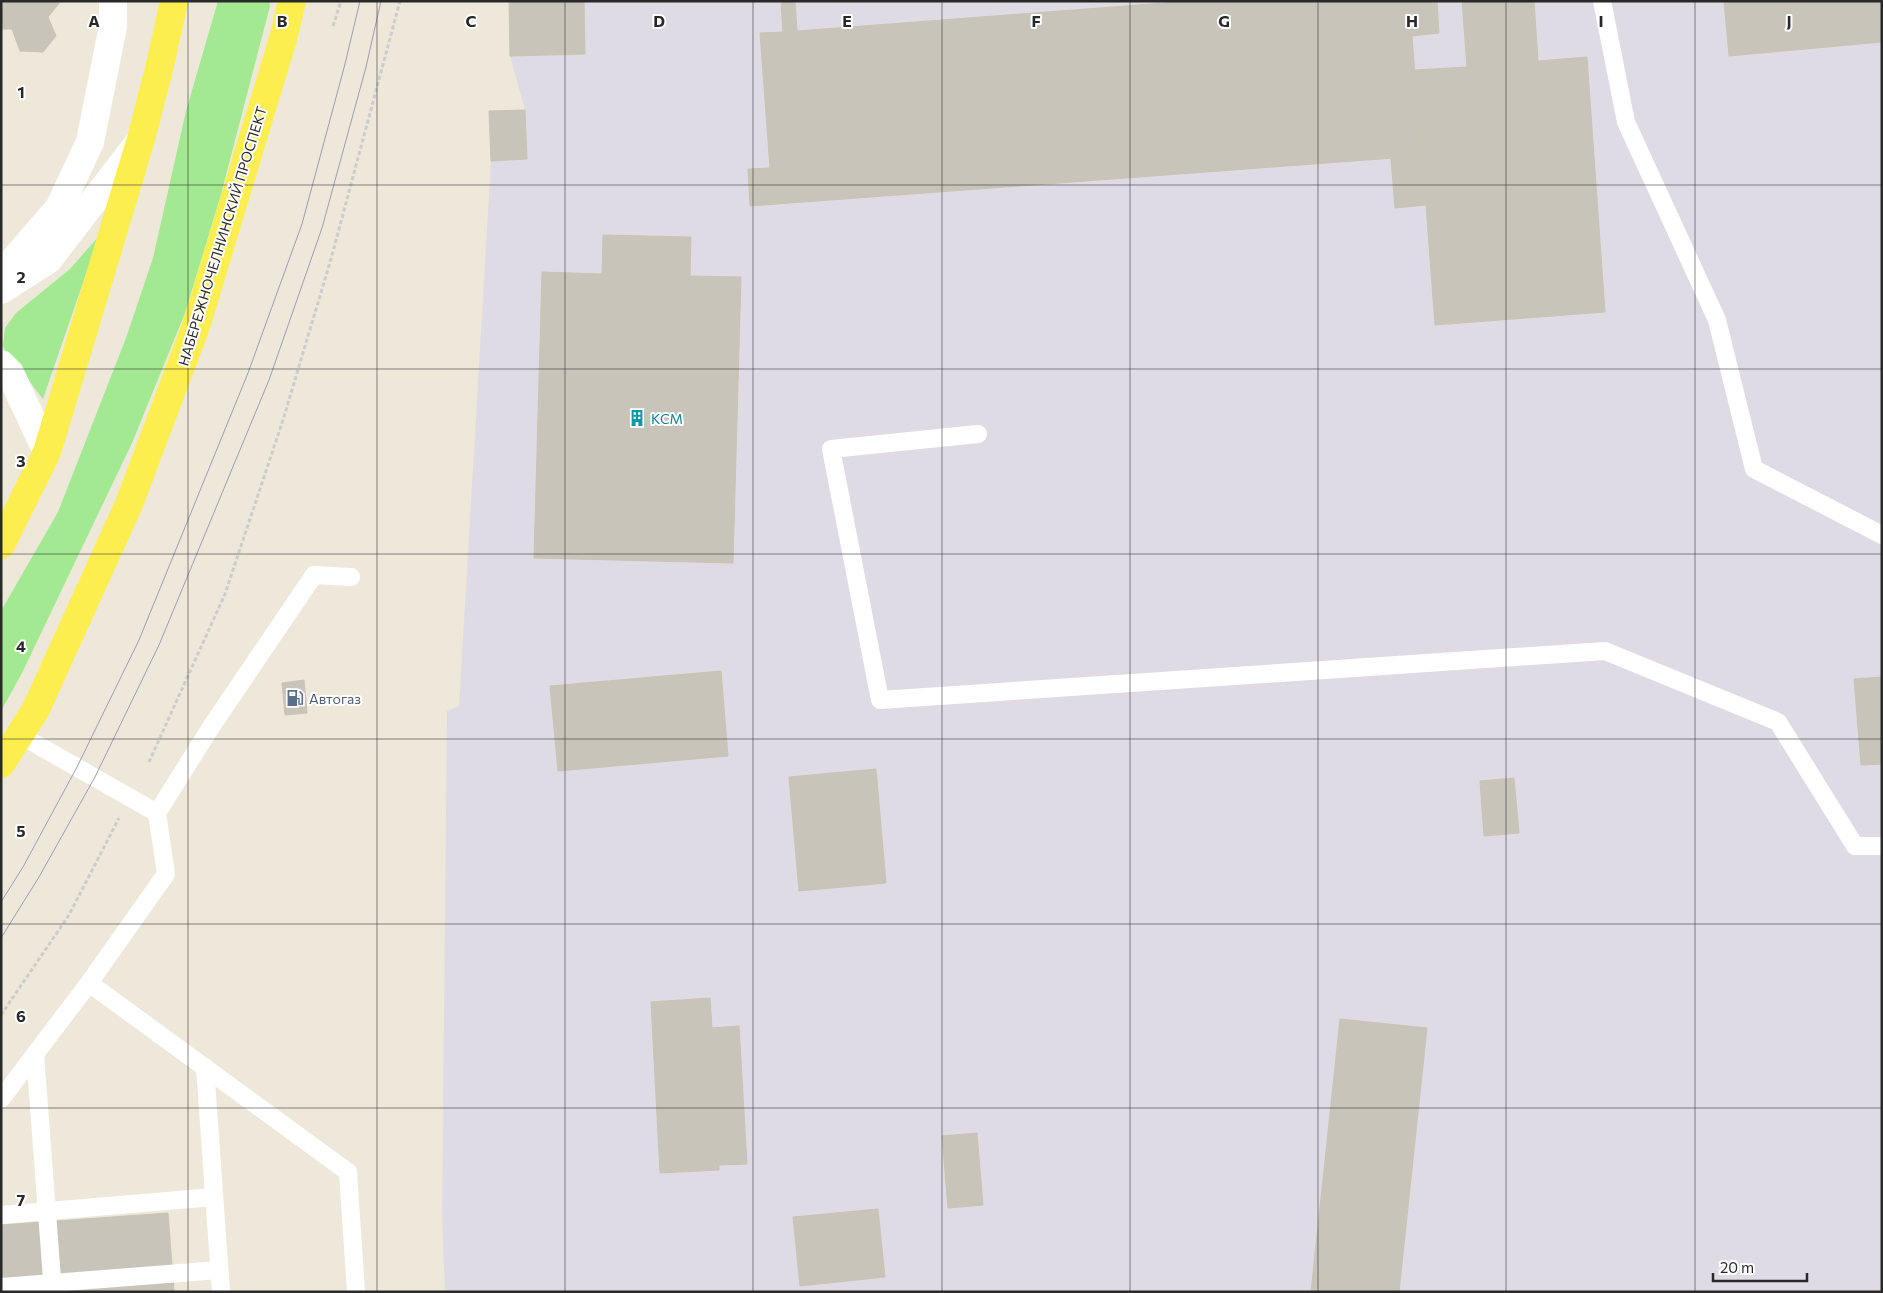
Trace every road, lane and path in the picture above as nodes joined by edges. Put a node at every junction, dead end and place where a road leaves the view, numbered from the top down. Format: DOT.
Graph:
graph roads {
  1 [pos="113,1"];
  2 [pos="174,1"];
  3 [pos="292,1"];
  4 [pos="341,1"];
  5 [pos="400,1"];
  6 [pos="1602,1"];
  7 [pos="333,26"];
  8 [pos="141,139"];
  9 [pos="1,275"];
  10 [pos="1,290"];
  11 [pos="1,364"];
  12 [pos="978,434"];
  13 [pos="47,452"];
  14 [pos="1882,535"];
  15 [pos="1,544"];
  16 [pos="351,577"];
  17 [pos="20,735"];
  18 [pos="149,762"];
  19 [pos="1,764"];
  20 [pos="122,813"];
  21 [pos="157,813"];
  22 [pos="1882,846"];
  23 [pos="89,983"];
  24 [pos="1,1014"];
  25 [pos="35,1054"];
  26 [pos="205,1068"];
  27 [pos="1,1099"];
  28 [pos="214,1197"];
  29 [pos="47,1211"];
  30 [pos="1,1214"];
  31 [pos="219,1270"];
  32 [pos="1,1287"];
  33 [pos="53,1288"];
  34 [pos="221,1292"];
  35 [pos="356,1292"];
  1 -- 9 [label="street"];
  2 -- 8 [label="main road"];
  3 -- 17 [label="main road, НАБЕРЕЖНОЧЕЛНИНСКИЙ ПРОСПЕКТ"];
  4 -- 7 [label="path"];
  5 -- 18 [label="path"];
  6 -- 14 [label="lane"];
  8 -- 10 [label="street"];
  8 -- 13 [label="main road"];
  11 -- 13 [label="street"];
  12 -- 22 [label="lane"];
  13 -- 15 [label="main road"];
  16 -- 21 [label="lane"];
  17 -- 19 [label="main road, НАБЕРЕЖНОЧЕЛНИНСКИЙ ПРОСПЕКТ"];
  17 -- 21 [label="lane"];
  20 -- 24 [label="path"];
  21 -- 23 [label="lane"];
  23 -- 25 [label="lane"];
  23 -- 26 [label="lane"];
  25 -- 27 [label="lane"];
  25 -- 29 [label="lane"];
  26 -- 28 [label="lane"];
  26 -- 35 [label="lane"];
  28 -- 29 [label="lane"];
  28 -- 31 [label="lane"];
  29 -- 30 [label="lane"];
  29 -- 33 [label="lane"];
  31 -- 33 [label="lane"];
  31 -- 34 [label="lane"];
  32 -- 33 [label="lane"];
}
